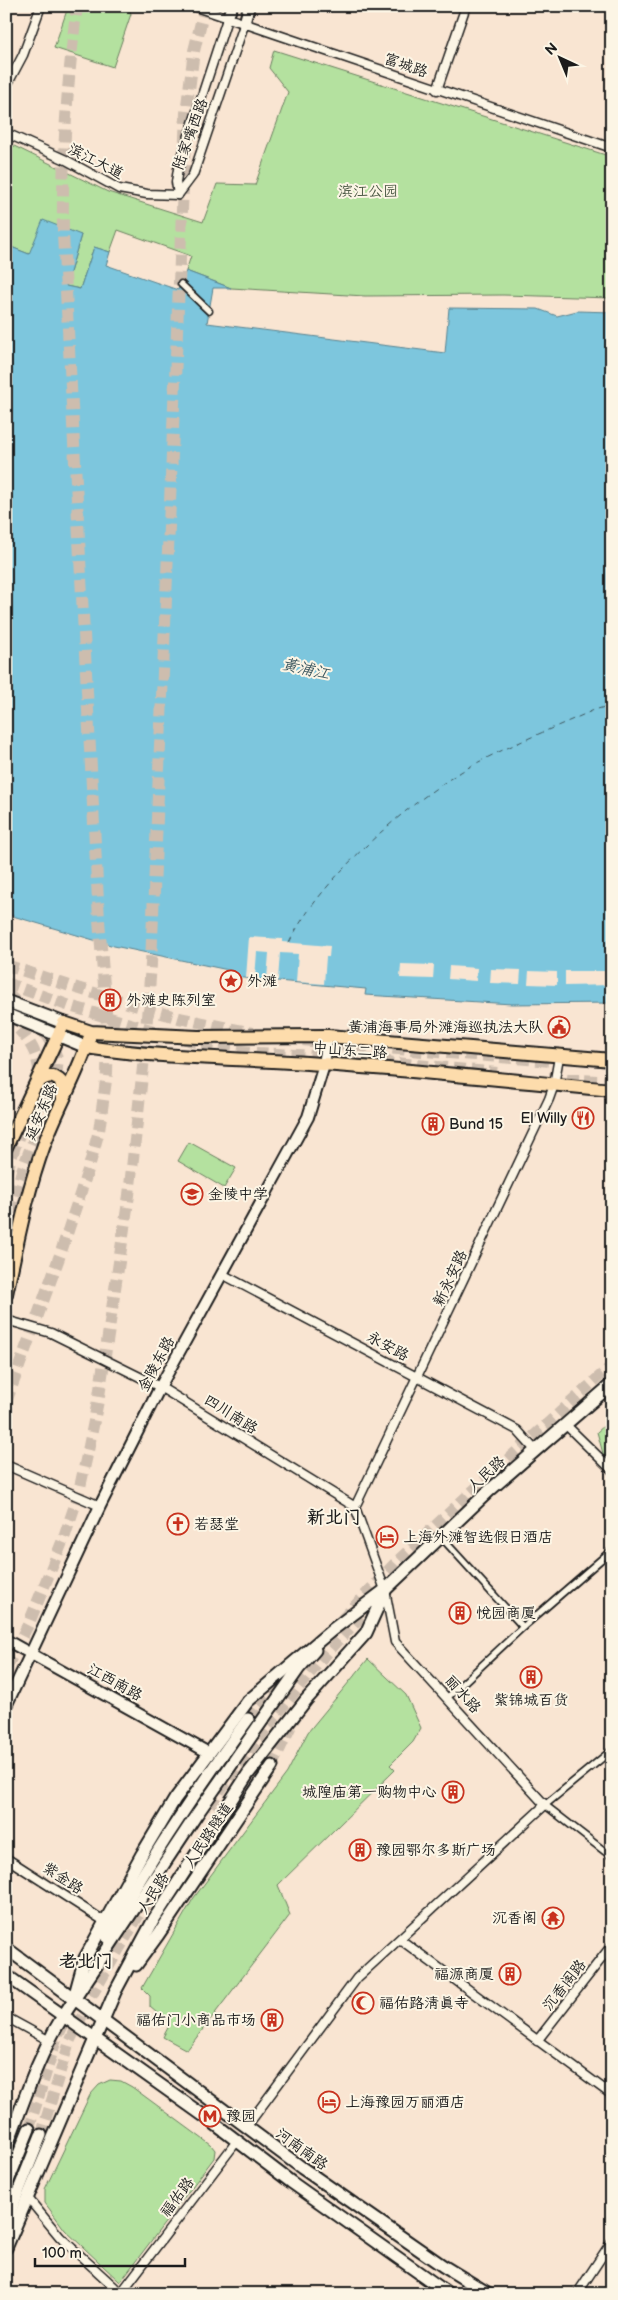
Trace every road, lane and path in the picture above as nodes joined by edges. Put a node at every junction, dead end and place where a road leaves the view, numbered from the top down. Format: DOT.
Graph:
graph roads {
  1 [pos="41,6"];
  2 [pos="193,6"];
  3 [pos="232,6"];
  4 [pos="250,6"];
  5 [pos="466,6"];
  6 [pos="227,19"];
  7 [pos="244,25"];
  8 [pos="6,87"];
  9 [pos="437,90"];
  10 [pos="6,133"];
  11 [pos="612,148"];
  12 [pos="178,194"];
  13 [pos="181,284"];
  14 [pos="209,311"];
  15 [pos="6,1000"];
  16 [pos="6,1014"];
  17 [pos="64,1023"];
  18 [pos="91,1032"];
  19 [pos="58,1036"];
  20 [pos="328,1036"];
  21 [pos="86,1047"];
  22 [pos="559,1057"];
  23 [pos="612,1060"];
  24 [pos="324,1065"];
  25 [pos="554,1085"];
  26 [pos="33,1089"];
  27 [pos="612,1090"];
  28 [pos="62,1101"];
  29 [pos="6,1147"];
  30 [pos="222,1274"];
  31 [pos="6,1294"];
  32 [pos="6,1320"];
  33 [pos="418,1378"];
  34 [pos="612,1384"];
  35 [pos="160,1387"];
  36 [pos="565,1424"];
  37 [pos="535,1450"];
  38 [pos="6,1465"];
  39 [pos="612,1470"];
  40 [pos="100,1506"];
  41 [pos="355,1507"];
  42 [pos="441,1537"];
  43 [pos="612,1550"];
  44 [pos="385,1590"];
  45 [pos="522,1627"];
  46 [pos="332,1630"];
  47 [pos="6,1640"];
  48 [pos="31,1652"];
  49 [pos="448,1697"];
  50 [pos="6,1706"];
  51 [pos="248,1719"];
  52 [pos="209,1753"];
  53 [pos="610,1755"];
  54 [pos="272,1766"];
  55 [pos="545,1805"];
  56 [pos="6,1858"];
  57 [pos="612,1858"];
  58 [pos="104,1921"];
  59 [pos="401,1940"];
  60 [pos="612,1945"];
  61 [pos="6,1948"];
  62 [pos="6,1975"];
  63 [pos="115,1992"];
  64 [pos="74,1998"];
  65 [pos="6,2016"];
  66 [pos="63,2016"];
  67 [pos="103,2019"];
  68 [pos="94,2038"];
  69 [pos="48,2040"];
  70 [pos="538,2041"];
  71 [pos="612,2095"];
  72 [pos="247,2126"];
  73 [pos="30,2129"];
  74 [pos="41,2135"];
  75 [pos="237,2141"];
  76 [pos="6,2148"];
  77 [pos="6,2186"];
  78 [pos="28,2197"];
  79 [pos="6,2222"];
  80 [pos="612,2241"];
  81 [pos="6,2248"];
  82 [pos="122,2293"];
  83 [pos="449,2294"];
  84 [pos="489,2294"];
  85 [pos="577,2294"];
  1 -- 8 [label="street"];
  2 -- 6 [label="street, 富城路"];
  3 -- 6 [label="street, 陆家嘴西路"];
  4 -- 7 [label="street, 陆家嘴西路"];
  5 -- 9 [label="street"];
  6 -- 7 [label="street, 富城路"];
  6 -- 12 [label="street, 陆家嘴西路"];
  7 -- 9 [label="street, 富城路"];
  7 -- 12 [label="street, 陆家嘴西路"];
  9 -- 11 [label="street, 富城路"];
  10 -- 12 [label="street, 滨江大道"];
  13 -- 14 [label="street"];
  15 -- 17 [label="main road"];
  16 -- 19 [label="main road"];
  17 -- 18 [label="main road, 中山东二路"];
  17 -- 19 [label="main road, 延安东路"];
  18 -- 20 [label="main road, 中山东二路"];
  18 -- 21 [label="main road, 延安东路"];
  19 -- 21 [label="main road"];
  19 -- 26 [label="main road, 延安东路"];
  20 -- 22 [label="main road, 中山东二路"];
  20 -- 24 [label="street, 金陵东路"];
  21 -- 24 [label="main road, 中山东二路"];
  21 -- 28 [label="main road, 延安东路"];
  22 -- 23 [label="main road, 中山东二路"];
  22 -- 25 [label="street, 新永安路"];
  24 -- 25 [label="main road, 中山东二路"];
  24 -- 30 [label="street, 金陵东路"];
  25 -- 27 [label="main road, 中山东二路"];
  25 -- 33 [label="street, 新永安路"];
  26 -- 28 [label="main road"];
  26 -- 29 [label="main road, 延安东路"];
  28 -- 31 [label="main road, 延安东路"];
  30 -- 33 [label="street, 永安路"];
  30 -- 35 [label="street, 金陵东路"];
  32 -- 35 [label="street, 四川南路"];
  33 -- 37 [label="street, 永安路"];
  33 -- 41 [label="street, 新永安路"];
  34 -- 36 [label="main road, 人民路"];
  35 -- 40 [label="street, 金陵东路"];
  35 -- 41 [label="street, 四川南路"];
  36 -- 37 [label="main road, 人民路"];
  36 -- 39 [label="street"];
  37 -- 42 [label="main road, 人民路"];
  38 -- 40 [label="street"];
  40 -- 48 [label="street, 金陵东路"];
  41 -- 44 [label="street"];
  42 -- 44 [label="main road, 人民路"];
  42 -- 45 [label="street"];
  43 -- 45 [label="street"];
  44 -- 46 [label="main road, 人民路"];
  44 -- 49 [label="street, 丽水路"];
  44 -- 63 [label="main road, 人民路"];
  45 -- 49 [label="street"];
  46 -- 52 [label="main road, 人民路"];
  46 -- 64 [label="main road, 人民路"];
  47 -- 48 [label="street, 江西南路"];
  48 -- 50 [label="street, 金陵东路"];
  48 -- 52 [label="street, 江西南路"];
  49 -- 55 [label="street, 丽水路"];
  51 -- 64 [label="main road"];
  52 -- 58 [label="main road, 人民路"];
  53 -- 55 [label="street"];
  54 -- 63 [label="main road, 人民路隧道"];
  55 -- 57 [label="street"];
  55 -- 59 [label="street"];
  56 -- 58 [label="street, 紫金路"];
  58 -- 64 [label="main road, 人民路"];
  59 -- 70 [label="street"];
  59 -- 72 [label="street"];
  60 -- 70 [label="street, 沉香阁路"];
  61 -- 64 [label="main road, 河南南路"];
  62 -- 66 [label="main road"];
  63 -- 67 [label="main road, 人民路"];
  64 -- 66 [label="main road, 人民路"];
  64 -- 67 [label="main road, 河南南路"];
  65 -- 69 [label="street"];
  66 -- 68 [label="main road"];
  66 -- 69 [label="main road, 人民路"];
  67 -- 68 [label="main road, 人民路"];
  67 -- 72 [label="main road, 河南南路"];
  68 -- 75 [label="main road"];
  68 -- 78 [label="main road, 人民路"];
  69 -- 76 [label="main road, 人民路"];
  70 -- 71 [label="street"];
  72 -- 84 [label="main road, 河南南路"];
  73 -- 77 [label="main road"];
  74 -- 79 [label="main road"];
  75 -- 82 [label="street, 福佑路"];
  75 -- 83 [label="main road"];
  78 -- 81 [label="main road, 人民路"];
  78 -- 82 [label="street"];
  80 -- 85 [label="street"];
}
